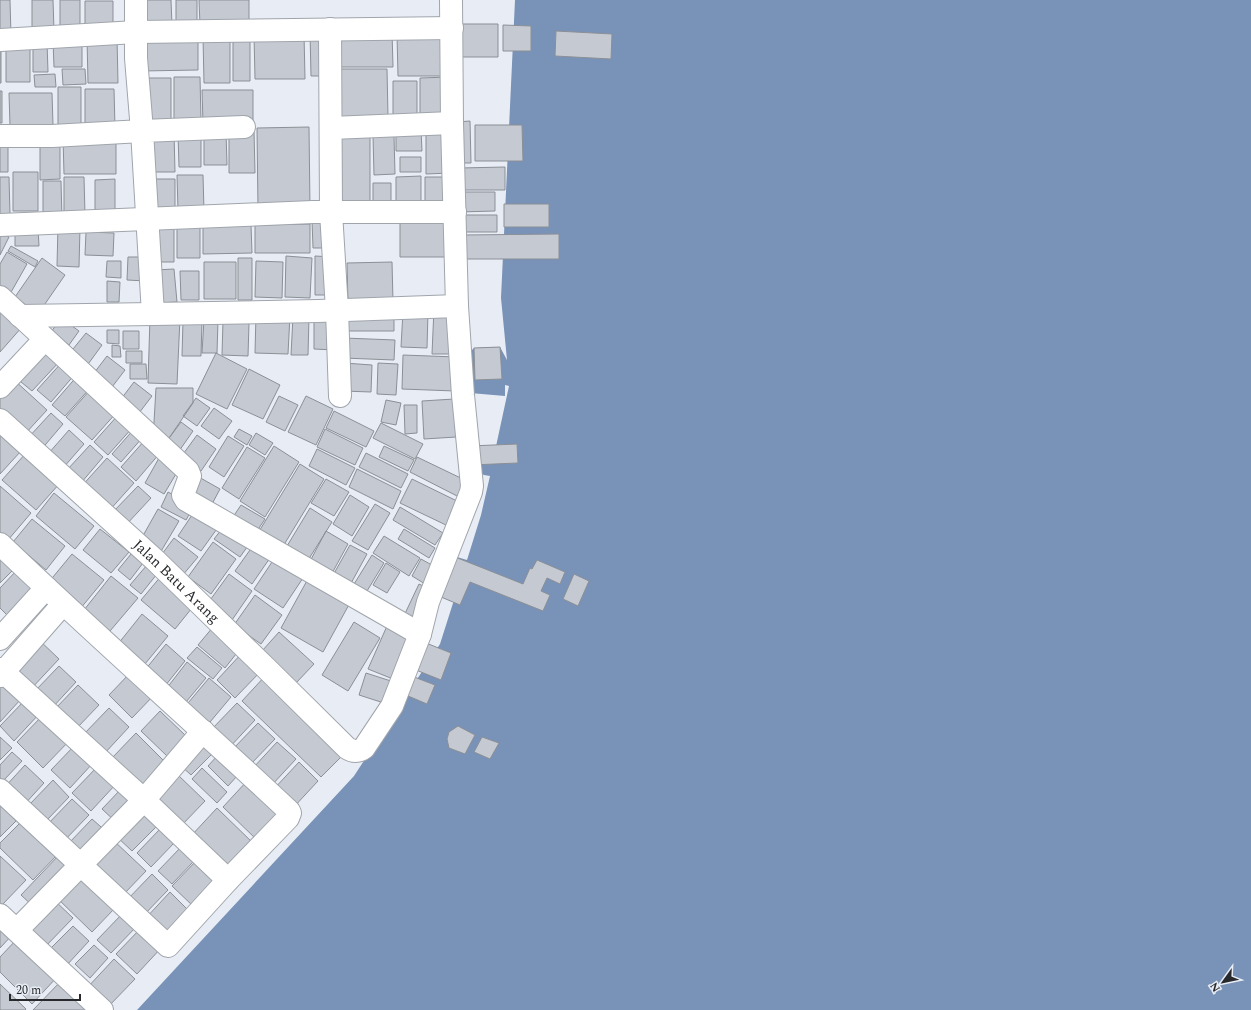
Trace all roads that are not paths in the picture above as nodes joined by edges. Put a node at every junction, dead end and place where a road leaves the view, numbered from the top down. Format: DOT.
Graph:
graph roads {
  1 [pos="136,0"];
  2 [pos="451,0"];
  3 [pos="452,28"];
  4 [pos="330,29"];
  5 [pos="136,32"];
  6 [pos="0,40"];
  7 [pos="452,123"];
  8 [pos="244,127"];
  9 [pos="331,128"];
  10 [pos="142,131"];
  11 [pos="0,136"];
  12 [pos="331,212"];
  13 [pos="455,212"];
  14 [pos="147,220"];
  15 [pos="0,225"];
  16 [pos="0,297"];
  17 [pos="457,306"];
  18 [pos="337,310"];
  19 [pos="153,314"];
  20 [pos="20,316"];
  21 [pos="45,339"];
  22 [pos="0,387"];
  23 [pos="340,396"];
  24 [pos="0,420"];
  25 [pos="0,544"];
  26 [pos="46,588"];
  27 [pos="63,604"];
  28 [pos="420,634"];
  29 [pos="0,639"];
  30 [pos="1,672"];
  31 [pos="204,731"];
  32 [pos="0,790"];
  33 [pos="144,800"];
  34 [pos="81,865"];
  35 [pos="228,880"];
  36 [pos="0,915"];
  37 [pos="17,930"];
  38 [pos="102,1010"];
  1 -- 5 [label="street"];
  2 -- 3 [label="street"];
  3 -- 4 [label="street"];
  3 -- 7 [label="street"];
  4 -- 5 [label="street"];
  4 -- 9 [label="street"];
  5 -- 6 [label="street"];
  5 -- 10 [label="street"];
  7 -- 9 [label="street"];
  7 -- 13 [label="street"];
  8 -- 10 [label="street"];
  9 -- 12 [label="street"];
  10 -- 11 [label="street"];
  10 -- 14 [label="street"];
  12 -- 13 [label="street"];
  12 -- 14 [label="street"];
  12 -- 18 [label="street"];
  13 -- 17 [label="street"];
  14 -- 15 [label="street"];
  14 -- 19 [label="street"];
  16 -- 20 [label="street"];
  17 -- 18 [label="street"];
  17 -- 28 [label="street"];
  18 -- 19 [label="street"];
  18 -- 23 [label="street"];
  19 -- 20 [label="street"];
  20 -- 21 [label="street"];
  21 -- 22 [label="street"];
  21 -- 28 [label="street"];
  24 -- 28 [label="street, Jalan Batu Arang"];
  25 -- 26 [label="street"];
  26 -- 27 [label="street"];
  26 -- 29 [label="street"];
  27 -- 30 [label="street"];
  27 -- 31 [label="street"];
  30 -- 33 [label="street"];
  31 -- 33 [label="street"];
  31 -- 35 [label="street"];
  32 -- 34 [label="street"];
  33 -- 34 [label="street"];
  33 -- 35 [label="street"];
  34 -- 35 [label="street"];
  34 -- 37 [label="street"];
  36 -- 37 [label="street"];
  37 -- 38 [label="street"];
}
